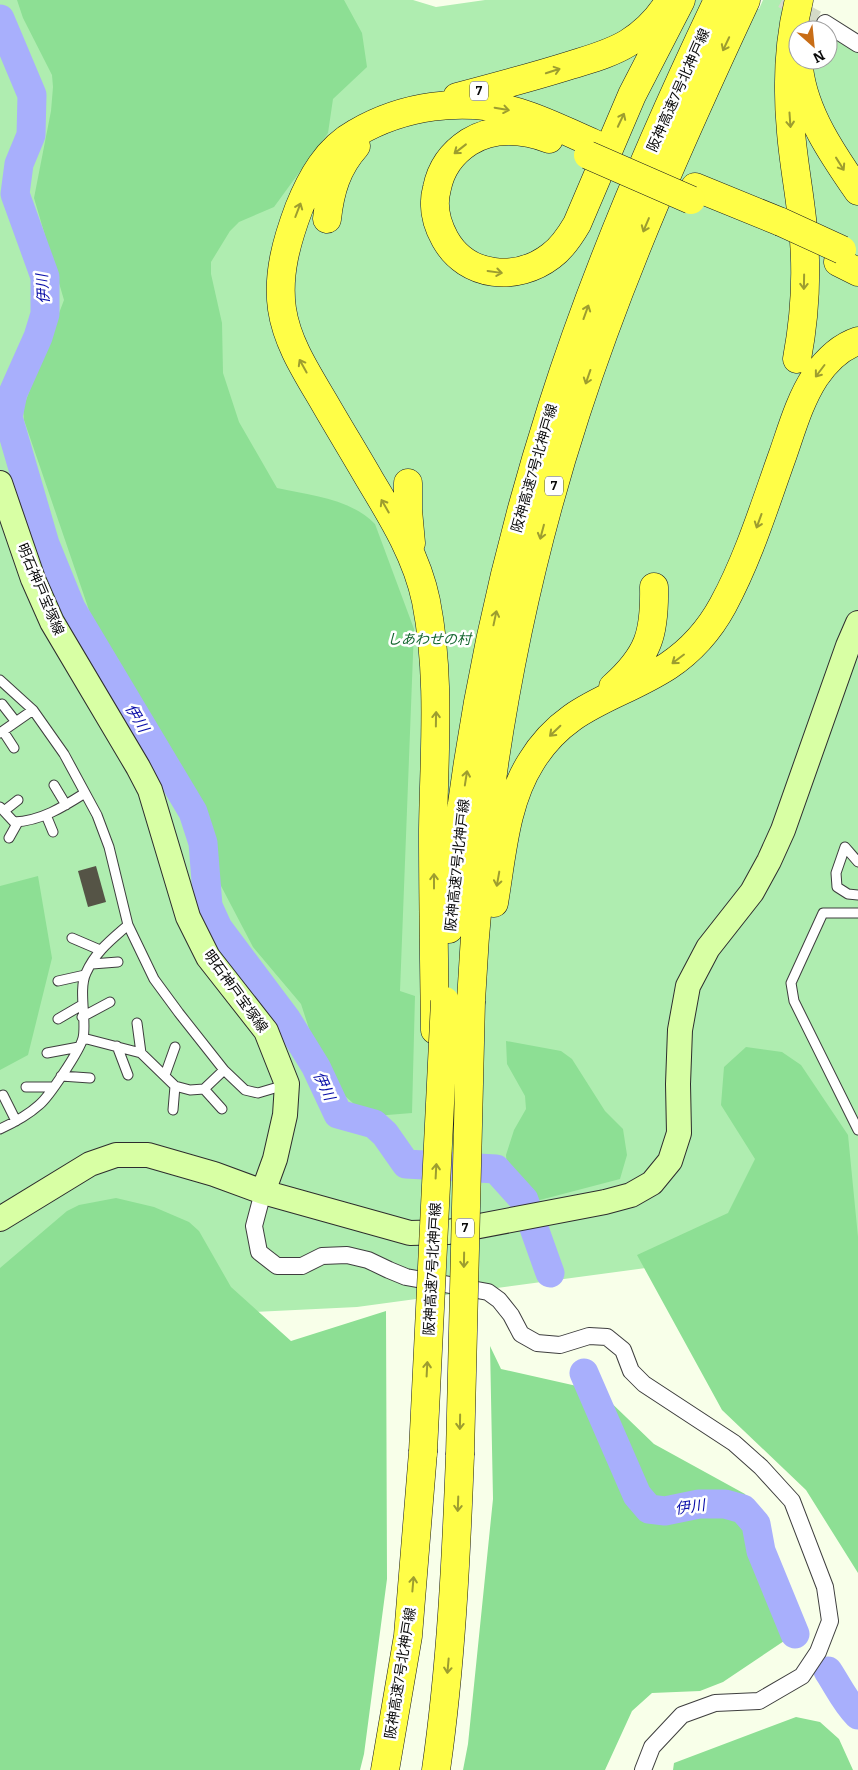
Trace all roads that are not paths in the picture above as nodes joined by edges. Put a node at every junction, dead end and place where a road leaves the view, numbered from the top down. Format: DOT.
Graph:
graph roads {
  1 [pos="670,0"];
  2 [pos="680,0"];
  3 [pos="718,0"];
  4 [pos="746,0"];
  5 [pos="797,10"];
  6 [pos="838,32"];
  7 [pos="858,44"];
  8 [pos="408,111"];
  9 [pos="590,149"];
  10 [pos="858,191"];
  11 [pos="327,219"];
  12 [pos="849,260"];
  13 [pos="858,342"];
  14 [pos="797,358"];
  15 [pos="0,482"];
  16 [pos="408,483"];
  17 [pos="415,565"];
  18 [pos="654,587"];
  19 [pos="858,623"];
  20 [pos="0,680"];
  21 [pos="595,702"];
  22 [pos="2,704"];
  23 [pos="33,710"];
  24 [pos="16,722"];
  25 [pos="1,732"];
  26 [pos="14,748"];
  27 [pos="54,785"];
  28 [pos="85,793"];
  29 [pos="18,800"];
  30 [pos="66,805"];
  31 [pos="2,809"];
  32 [pos="46,815"];
  33 [pos="18,822"];
  34 [pos="53,832"];
  35 [pos="9,838"];
  36 [pos="858,862"];
  37 [pos="858,895"];
  38 [pos="858,913"];
  39 [pos="128,925"];
  40 [pos="72,938"];
  41 [pos="100,950"];
  42 [pos="118,962"];
  43 [pos="92,964"];
  44 [pos="85,975"];
  45 [pos="58,981"];
  46 [pos="458,1001"];
  47 [pos="110,1002"];
  48 [pos="82,1005"];
  49 [pos="82,1017"];
  50 [pos="58,1019"];
  51 [pos="137,1023"];
  52 [pos="83,1038"];
  53 [pos="79,1046"];
  54 [pos="117,1046"];
  55 [pos="175,1048"];
  56 [pos="48,1053"];
  57 [pos="141,1054"];
  58 [pos="224,1070"];
  59 [pos="128,1075"];
  60 [pos="165,1075"];
  61 [pos="61,1076"];
  62 [pos="90,1078"];
  63 [pos="287,1084"];
  64 [pos="175,1086"];
  65 [pos="26,1087"];
  66 [pos="53,1087"];
  67 [pos="204,1089"];
  68 [pos="3,1095"];
  69 [pos="222,1109"];
  70 [pos="174,1110"];
  71 [pos="16,1121"];
  72 [pos="0,1130"];
  73 [pos="858,1130"];
  74 [pos="263,1192"];
  75 [pos="0,1220"];
  76 [pos="384,1770"];
  77 [pos="436,1770"];
  78 [pos="643,1770"];
  8 -- 1 [label="highway, 7, one-way"];
  9 -- 2 [label="highway, 7, one-way"];
  46 -- 3 [label="highway, 阪神高速7号北神戸線 / 7, one-way"];
  4 -- 46 [label="highway, 阪神高速7号北神戸線 / 7, one-way"];
  5 -- 10 [label="highway, one-way"];
  5 -- 14 [label="highway, one-way"];
  6 -- 7 [label="street"];
  8 -- 9 [label="highway, 7, one-way"];
  8 -- 11 [label="highway, 7"];
  17 -- 8 [label="highway, 7, one-way"];
  9 -- 12 [label="highway, 7, bridge"];
  13 -- 21 [label="highway, 7, one-way"];
  15 -- 63 [label="street, 明石神戸宝塚線"];
  16 -- 17 [label="highway"];
  46 -- 17 [label="highway, 7, one-way"];
  18 -- 21 [label="highway"];
  19 -- 74 [label="street"];
  20 -- 23 [label="lane"];
  21 -- 46 [label="highway, 7, one-way"];
  22 -- 24 [label="lane"];
  23 -- 24 [label="lane"];
  23 -- 28 [label="lane"];
  24 -- 25 [label="lane"];
  25 -- 26 [label="lane"];
  27 -- 30 [label="lane"];
  28 -- 30 [label="lane"];
  28 -- 39 [label="lane"];
  29 -- 31 [label="lane"];
  30 -- 32 [label="lane"];
  31 -- 33 [label="lane"];
  32 -- 33 [label="lane"];
  32 -- 34 [label="lane"];
  33 -- 35 [label="lane"];
  36 -- 37 [label="lane"];
  38 -- 73 [label="lane"];
  39 -- 41 [label="lane"];
  39 -- 58 [label="lane"];
  40 -- 41 [label="lane"];
  41 -- 43 [label="lane"];
  42 -- 43 [label="lane"];
  43 -- 44 [label="lane"];
  44 -- 45 [label="lane"];
  44 -- 48 [label="lane"];
  76 -- 46 [label="highway, 阪神高速7号北神戸線 / 7, one-way, bridge"];
  46 -- 77 [label="highway, 阪神高速7号北神戸線 / 7, one-way, bridge"];
  47 -- 49 [label="lane"];
  48 -- 49 [label="lane"];
  48 -- 50 [label="lane"];
  49 -- 52 [label="lane"];
  51 -- 57 [label="lane"];
  52 -- 53 [label="lane"];
  52 -- 54 [label="lane"];
  53 -- 56 [label="lane"];
  53 -- 61 [label="lane"];
  54 -- 57 [label="lane"];
  54 -- 59 [label="lane"];
  55 -- 60 [label="lane"];
  57 -- 60 [label="lane"];
  58 -- 63 [label="lane"];
  58 -- 67 [label="lane"];
  60 -- 64 [label="lane"];
  61 -- 62 [label="lane"];
  61 -- 66 [label="lane"];
  63 -- 74 [label="street, 明石神戸宝塚線"];
  64 -- 67 [label="lane"];
  64 -- 70 [label="lane"];
  65 -- 66 [label="lane"];
  66 -- 71 [label="lane"];
  67 -- 69 [label="lane"];
  68 -- 71 [label="lane"];
  71 -- 72 [label="lane"];
  74 -- 75 [label="street"];
  74 -- 78 [label="street"];
}
